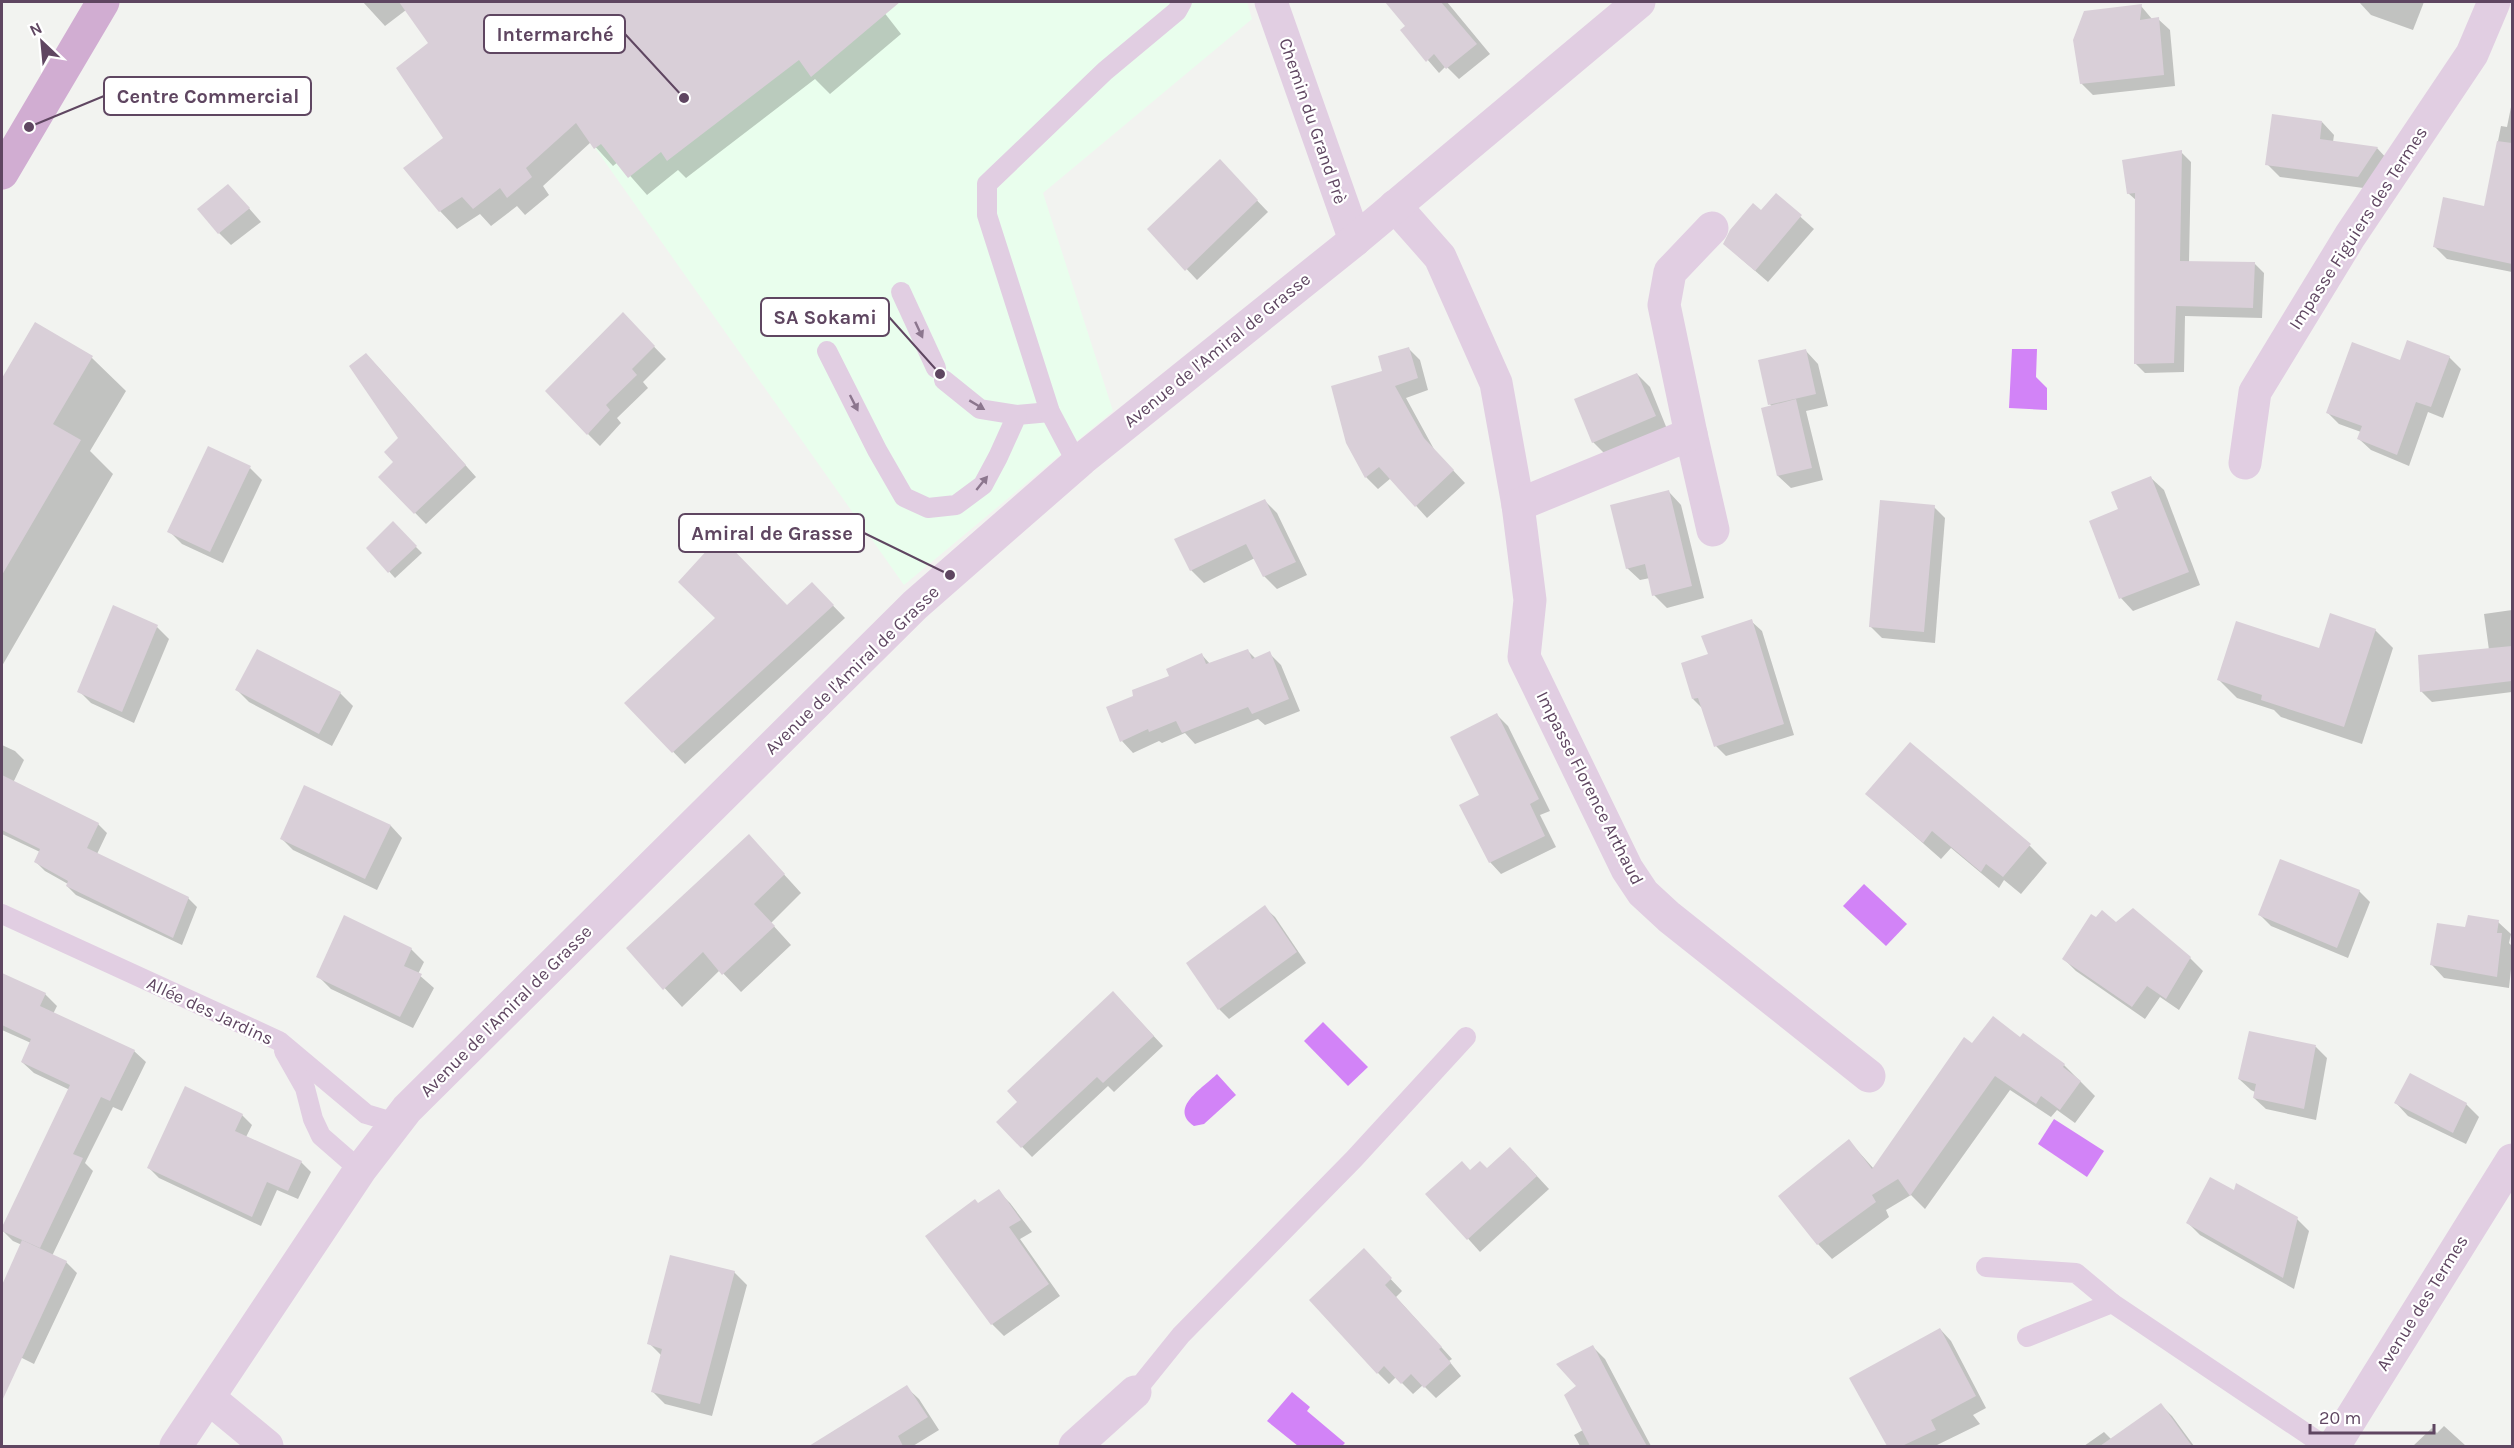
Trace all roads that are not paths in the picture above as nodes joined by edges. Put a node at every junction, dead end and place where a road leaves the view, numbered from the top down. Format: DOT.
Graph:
graph roads {
  1 [pos="103,2"];
  2 [pos="1182,2"];
  3 [pos="1271,2"];
  4 [pos="1639,2"];
  5 [pos="2494,2"];
  6 [pos="2,173"];
  7 [pos="1395,206"];
  8 [pos="1712,228"];
  9 [pos="1354,240"];
  10 [pos="901,292"];
  11 [pos="827,351"];
  12 [pos="1050,412"];
  13 [pos="1017,415"];
  14 [pos="1691,434"];
  15 [pos="2245,463"];
  16 [pos="1077,464"];
  17 [pos="1518,505"];
  18 [pos="1713,530"];
  19 [pos="2,914"];
  20 [pos="1466,1037"];
  21 [pos="279,1041"];
  22 [pos="1869,1076"];
  23 [pos="396,1123"];
  24 [pos="2512,1160"];
  25 [pos="360,1170"];
  26 [pos="1986,1267"];
  27 [pos="2112,1303"];
  28 [pos="2027,1336"];
  29 [pos="1135,1392"];
  30 [pos="209,1398"];
  31 [pos="176,1446"];
  32 [pos="267,1446"];
  33 [pos="1075,1446"];
  34 [pos="2325,1446"];
  35 [pos="2334,1446"];
  1 -- 6 [label="main road"];
  2 -- 12 [label="lane"];
  3 -- 9 [label="street, Chemin du Grand Prè"];
  4 -- 7 [label="street, Avenue de l'Amiral de Grasse"];
  5 -- 15 [label="street, Impasse Figuiers des Termes"];
  7 -- 9 [label="street, Avenue de l'Amiral de Grasse"];
  7 -- 17 [label="street, Impasse Florence Arthaud"];
  8 -- 14 [label="street"];
  9 -- 16 [label="street, Avenue de l'Amiral de Grasse"];
  10 -- 13 [label="lane, one-way"];
  11 -- 13 [label="lane, one-way"];
  12 -- 13 [label="lane"];
  12 -- 16 [label="lane"];
  14 -- 17 [label="street"];
  14 -- 18 [label="street"];
  16 -- 23 [label="street, Avenue de l'Amiral de Grasse"];
  17 -- 22 [label="street, Impasse Florence Arthaud"];
  19 -- 21 [label="lane, Allée des Jardins"];
  20 -- 29 [label="lane"];
  21 -- 23 [label="lane"];
  21 -- 25 [label="lane, Allée des Jardins"];
  23 -- 25 [label="street, Avenue de l'Amiral de Grasse"];
  24 -- 35 [label="street, Avenue des Termes"];
  25 -- 30 [label="street, Avenue de l'Amiral de Grasse"];
  26 -- 27 [label="lane"];
  27 -- 28 [label="lane"];
  27 -- 34 [label="lane"];
  29 -- 33 [label="street"];
  30 -- 31 [label="street, Avenue de l'Amiral de Grasse"];
  30 -- 32 [label="street"];
}
